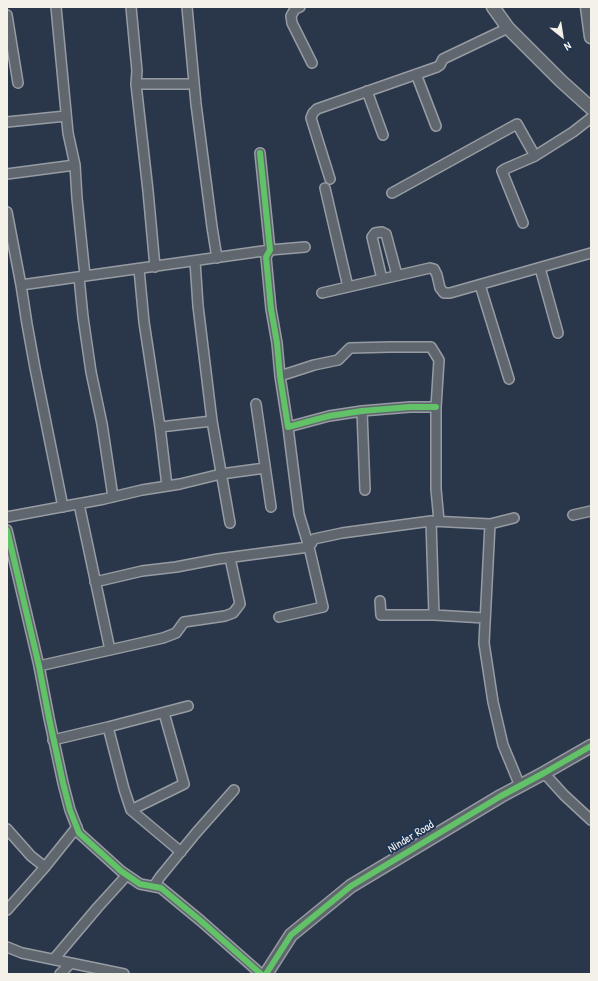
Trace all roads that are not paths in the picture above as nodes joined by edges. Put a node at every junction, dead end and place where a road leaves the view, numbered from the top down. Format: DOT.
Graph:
graph roads {
  1 [pos="56,7"];
  2 [pos="131,7"];
  3 [pos="187,7"];
  4 [pos="300,7"];
  5 [pos="493,7"];
  6 [pos="588,7"];
  7 [pos="7,15"];
  8 [pos="508,28"];
  9 [pos="591,37"];
  10 [pos="312,63"];
  11 [pos="416,74"];
  12 [pos="18,83"];
  13 [pos="136,84"];
  14 [pos="194,84"];
  15 [pos="367,91"];
  16 [pos="591,108"];
  17 [pos="66,116"];
  18 [pos="591,118"];
  19 [pos="7,122"];
  20 [pos="436,126"];
  21 [pos="383,135"];
  22 [pos="260,153"];
  23 [pos="536,156"];
  24 [pos="75,165"];
  25 [pos="7,174"];
  26 [pos="330,179"];
  27 [pos="325,188"];
  28 [pos="392,193"];
  29 [pos="7,212"];
  30 [pos="523,222"];
  31 [pos="305,247"];
  32 [pos="270,250"];
  33 [pos="591,253"];
  34 [pos="217,258"];
  35 [pos="195,261"];
  36 [pos="155,267"];
  37 [pos="540,268"];
  38 [pos="139,269"];
  39 [pos="397,275"];
  40 [pos="82,276"];
  41 [pos="382,279"];
  42 [pos="21,285"];
  43 [pos="480,285"];
  44 [pos="348,287"];
  45 [pos="322,293"];
  46 [pos="558,333"];
  47 [pos="280,376"];
  48 [pos="509,379"];
  49 [pos="256,404"];
  50 [pos="436,407"];
  51 [pos="362,411"];
  52 [pos="212,421"];
  53 [pos="160,427"];
  54 [pos="288,427"];
  55 [pos="265,468"];
  56 [pos="221,474"];
  57 [pos="167,486"];
  58 [pos="366,490"];
  59 [pos="113,497"];
  60 [pos="78,504"];
  61 [pos="63,506"];
  62 [pos="271,507"];
  63 [pos="591,511"];
  64 [pos="574,515"];
  65 [pos="7,517"];
  66 [pos="514,518"];
  67 [pos="435,521"];
  68 [pos="230,523"];
  69 [pos="490,524"];
  70 [pos="7,530"];
  71 [pos="310,547"];
  72 [pos="230,558"];
  73 [pos="95,582"];
  74 [pos="380,601"];
  75 [pos="434,615"];
  76 [pos="279,617"];
  77 [pos="485,618"];
  78 [pos="110,650"];
  79 [pos="39,666"];
  80 [pos="188,706"];
  81 [pos="164,713"];
  82 [pos="108,727"];
  83 [pos="53,740"];
  84 [pos="591,746"];
  85 [pos="544,773"];
  86 [pos="520,786"];
  87 [pos="234,790"];
  88 [pos="131,810"];
  89 [pos="591,820"];
  90 [pos="77,827"];
  91 [pos="7,829"];
  92 [pos="181,852"];
  93 [pos="45,867"];
  94 [pos="127,875"];
  95 [pos="154,886"];
  96 [pos="9,904"];
  97 [pos="7,947"];
  98 [pos="54,959"];
  99 [pos="71,963"];
  100 [pos="60,974"];
  101 [pos="124,974"];
  102 [pos="261,974"];
  103 [pos="266,974"];
  1 -- 17 [label="street"];
  2 -- 13 [label="street"];
  3 -- 14 [label="street"];
  4 -- 10 [label="street"];
  5 -- 8 [label="street"];
  6 -- 9 [label="street"];
  7 -- 12 [label="street"];
  8 -- 11 [label="street"];
  8 -- 16 [label="street"];
  11 -- 15 [label="street"];
  11 -- 20 [label="street"];
  13 -- 14 [label="street"];
  13 -- 36 [label="street"];
  14 -- 34 [label="street"];
  15 -- 21 [label="street"];
  15 -- 26 [label="street"];
  17 -- 19 [label="street"];
  17 -- 24 [label="street"];
  18 -- 23 [label="street"];
  22 -- 32 [label="street"];
  23 -- 28 [label="street"];
  23 -- 30 [label="street"];
  24 -- 25 [label="street"];
  24 -- 40 [label="street"];
  27 -- 44 [label="street"];
  29 -- 42 [label="street"];
  31 -- 32 [label="street"];
  32 -- 34 [label="street"];
  32 -- 47 [label="street"];
  33 -- 37 [label="street"];
  34 -- 35 [label="street"];
  35 -- 36 [label="street"];
  35 -- 52 [label="street"];
  36 -- 38 [label="street"];
  37 -- 43 [label="street"];
  37 -- 46 [label="street"];
  38 -- 40 [label="street"];
  38 -- 53 [label="street"];
  39 -- 41 [label="street"];
  39 -- 41 [label="street"];
  39 -- 43 [label="street"];
  40 -- 42 [label="street"];
  40 -- 59 [label="street"];
  41 -- 44 [label="street"];
  42 -- 61 [label="street"];
  43 -- 48 [label="street"];
  44 -- 45 [label="street"];
  47 -- 50 [label="street"];
  47 -- 54 [label="street"];
  49 -- 55 [label="street"];
  50 -- 51 [label="street"];
  50 -- 67 [label="street"];
  51 -- 54 [label="street"];
  51 -- 58 [label="street"];
  52 -- 53 [label="street"];
  52 -- 56 [label="street"];
  53 -- 57 [label="street"];
  54 -- 71 [label="street"];
  55 -- 56 [label="street"];
  55 -- 62 [label="street"];
  56 -- 57 [label="street"];
  56 -- 68 [label="street"];
  57 -- 59 [label="street"];
  59 -- 60 [label="street"];
  60 -- 61 [label="street"];
  60 -- 73 [label="street"];
  61 -- 65 [label="street"];
  63 -- 64 [label="street"];
  66 -- 69 [label="street"];
  67 -- 69 [label="street"];
  67 -- 71 [label="street"];
  67 -- 75 [label="street"];
  69 -- 77 [label="street"];
  70 -- 79 [label="street"];
  71 -- 72 [label="street"];
  71 -- 76 [label="street"];
  72 -- 73 [label="street"];
  72 -- 78 [label="street"];
  73 -- 78 [label="street"];
  74 -- 75 [label="street"];
  75 -- 77 [label="street"];
  77 -- 86 [label="street"];
  78 -- 79 [label="street"];
  79 -- 83 [label="street"];
  80 -- 81 [label="street"];
  81 -- 82 [label="street"];
  81 -- 88 [label="street"];
  82 -- 83 [label="street"];
  82 -- 88 [label="street"];
  83 -- 90 [label="street"];
  84 -- 85 [label="street, Ninder Road"];
  85 -- 86 [label="street, Ninder Road"];
  85 -- 89 [label="street"];
  86 -- 103 [label="street, Ninder Road"];
  87 -- 92 [label="street"];
  88 -- 92 [label="street"];
  90 -- 93 [label="street"];
  90 -- 94 [label="street"];
  91 -- 93 [label="street"];
  92 -- 95 [label="street"];
  93 -- 96 [label="street"];
  94 -- 95 [label="street"];
  94 -- 98 [label="street"];
  95 -- 102 [label="street"];
  97 -- 98 [label="street"];
  98 -- 99 [label="street"];
  99 -- 100 [label="street"];
  99 -- 101 [label="street"];
}
